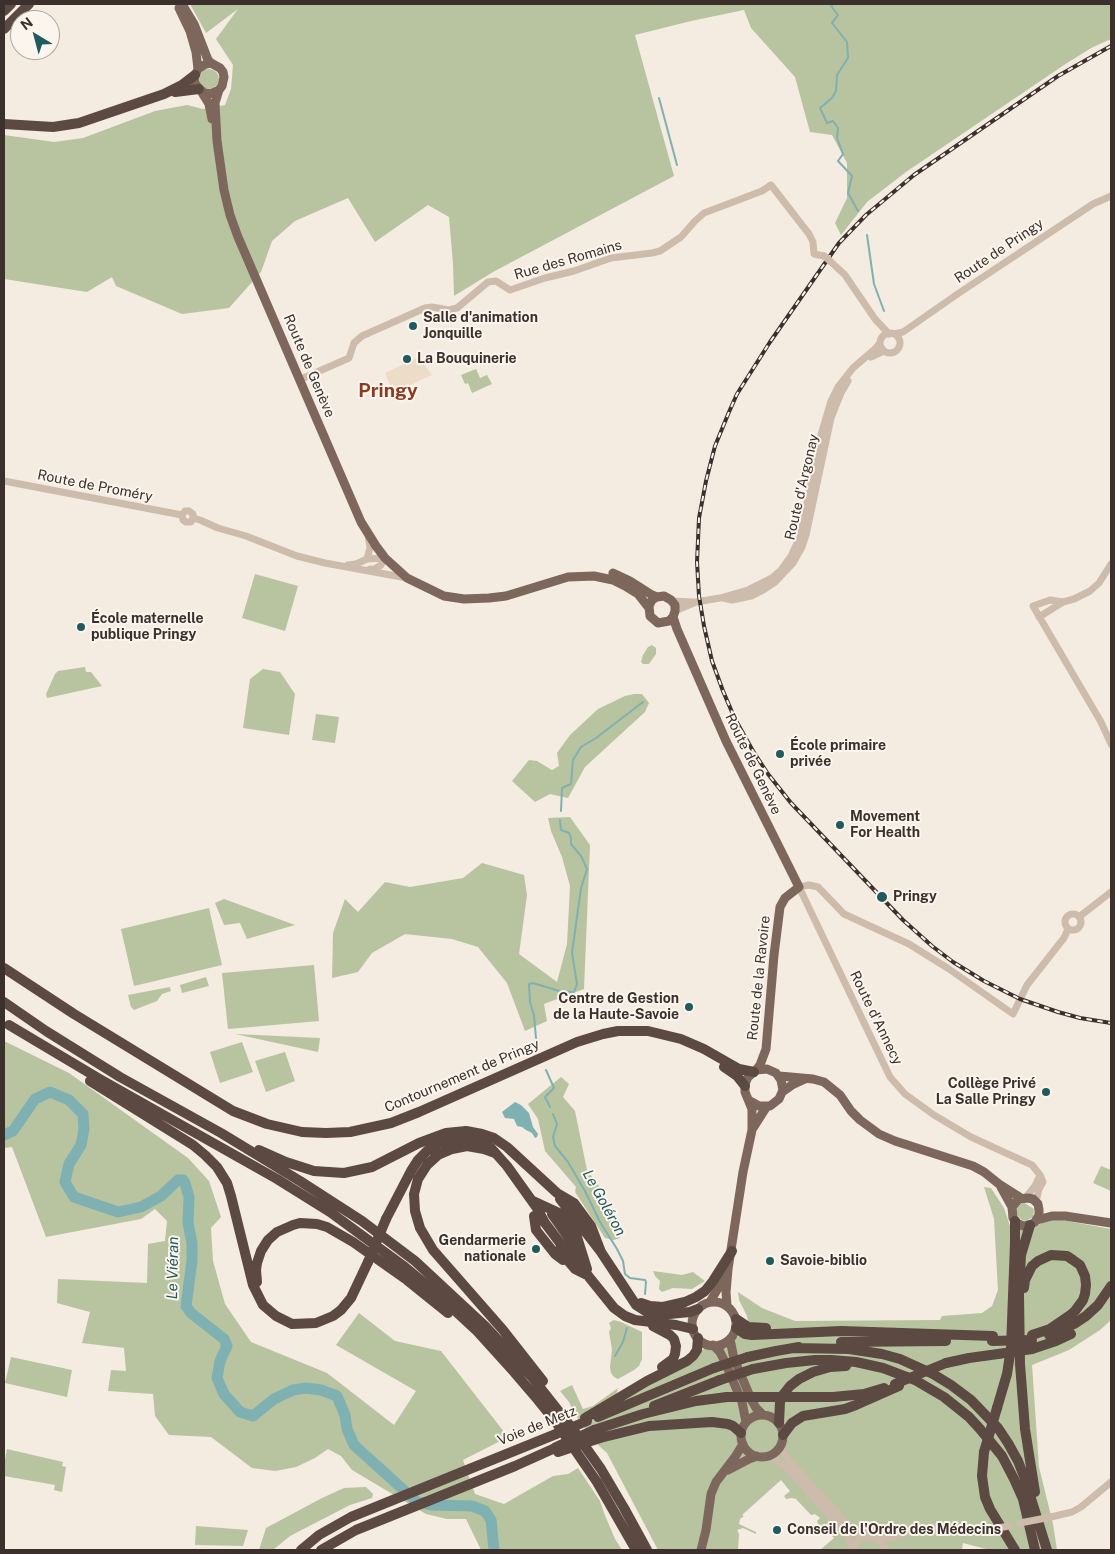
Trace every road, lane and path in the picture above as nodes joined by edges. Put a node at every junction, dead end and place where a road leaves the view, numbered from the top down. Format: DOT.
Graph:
graph roads {
  1 [pos="11,4"];
  2 [pos="29,4"];
  3 [pos="177,4"];
  4 [pos="182,4"];
  5 [pos="4,11"];
  6 [pos="4,29"];
  7 [pos="211,63"];
  8 [pos="196,72"];
  9 [pos="200,90"];
  10 [pos="219,90"];
  11 [pos="164,94"];
  12 [pos="4,124"];
  13 [pos="217,141"];
  14 [pos="1111,196"];
  15 [pos="875,319"];
  16 [pos="904,332"];
  17 [pos="891,334"];
  18 [pos="881,341"];
  19 [pos="900,342"];
  20 [pos="884,351"];
  21 [pos="299,380"];
  22 [pos="4,481"];
  23 [pos="367,532"];
  24 [pos="385,558"];
  25 [pos="367,559"];
  26 [pos="325,563"];
  27 [pos="1111,564"];
  28 [pos="365,570"];
  29 [pos="411,580"];
  30 [pos="657,597"];
  31 [pos="720,598"];
  32 [pos="672,601"];
  33 [pos="696,602"];
  34 [pos="1062,602"];
  35 [pos="649,608"];
  36 [pos="674,614"];
  37 [pos="1039,618"];
  38 [pos="662,623"];
  39 [pos="686,651"];
  40 [pos="1111,744"];
  41 [pos="799,887"];
  42 [pos="1111,892"];
  43 [pos="1079,917"];
  44 [pos="1068,929"];
  45 [pos="4,968"];
  46 [pos="4,974"];
  47 [pos="4,1002"];
  48 [pos="6,1024"];
  49 [pos="766,1049"];
  50 [pos="755,1071"];
  51 [pos="776,1073"];
  52 [pos="805,1079"];
  53 [pos="745,1086"];
  54 [pos="782,1092"];
  55 [pos="750,1101"];
  56 [pos="767,1106"];
  57 [pos="752,1130"];
  58 [pos="221,1133"];
  59 [pos="446,1133"];
  60 [pos="495,1153"];
  61 [pos="1040,1175"];
  62 [pos="999,1184"];
  63 [pos="1023,1198"];
  64 [pos="1037,1203"];
  65 [pos="1012,1207"];
  66 [pos="538,1208"];
  67 [pos="388,1216"];
  68 [pos="1065,1216"];
  69 [pos="1014,1221"];
  70 [pos="1033,1222"];
  71 [pos="1111,1223"];
  72 [pos="732,1251"];
  73 [pos="579,1254"];
  74 [pos="728,1269"];
  75 [pos="589,1277"];
  76 [pos="1111,1286"];
  77 [pos="1111,1298"];
  78 [pos="631,1299"];
  79 [pos="710,1302"];
  80 [pos="728,1306"];
  81 [pos="698,1309"];
  82 [pos="1020,1319"];
  83 [pos="635,1320"];
  84 [pos="302,1323"];
  85 [pos="736,1324"];
  86 [pos="696,1334"];
  87 [pos="992,1338"];
  88 [pos="730,1339"];
  89 [pos="1032,1341"];
  90 [pos="713,1345"];
  91 [pos="492,1348"];
  92 [pos="793,1348"];
  93 [pos="894,1372"];
  94 [pos="897,1385"];
  95 [pos="615,1400"];
  96 [pos="763,1415"];
  97 [pos="586,1419"];
  98 [pos="614,1422"];
  99 [pos="746,1422"];
  100 [pos="779,1423"];
  101 [pos="597,1434"];
  102 [pos="783,1435"];
  103 [pos="742,1438"];
  104 [pos="780,1447"];
  105 [pos="757,1456"];
  106 [pos="768,1456"];
  107 [pos="601,1470"];
  108 [pos="724,1472"];
  109 [pos="1111,1482"];
  110 [pos="1043,1535"];
  111 [pos="862,1538"];
  112 [pos="892,1538"];
  113 [pos="877,1539"];
  114 [pos="852,1549"];
  115 [pos="301,1550"];
  116 [pos="321,1550"];
  117 [pos="636,1550"];
  118 [pos="647,1550"];
  119 [pos="701,1550"];
  120 [pos="886,1550"];
  121 [pos="1015,1550"];
  122 [pos="1035,1550"];
  123 [pos="1047,1550"];
  1 -- 5 [label="highway"];
  2 -- 6 [label="highway"];
  3 -- 8 [label="main road"];
  4 -- 7 [label="main road"];
  7 -- 8 [label="main road"];
  7 -- 10 [label="main road"];
  8 -- 9 [label="main road"];
  8 -- 11 [label="highway"];
  9 -- 10 [label="main road"];
  9 -- 11 [label="highway"];
  9 -- 13 [label="main road, Route de Genève"];
  10 -- 13 [label="main road, Route de Genève"];
  11 -- 12 [label="highway"];
  13 -- 21 [label="main road, Route de Genève"];
  14 -- 16 [label="street, Route de Pringy"];
  15 -- 17 [label="street"];
  15 -- 18 [label="street"];
  15 -- 21 [label="street, Rue des Romains, bridge"];
  16 -- 17 [label="street, Route de Pringy"];
  16 -- 19 [label="street"];
  17 -- 18 [label="street, Route d'Argonay"];
  17 -- 19 [label="street"];
  18 -- 20 [label="street"];
  18 -- 31 [label="street, Route d'Argonay"];
  19 -- 20 [label="street, Route d'Argonay"];
  20 -- 31 [label="street, Route d'Argonay"];
  21 -- 23 [label="main road, Route de Genève"];
  22 -- 26 [label="street, Route de Proméry"];
  23 -- 24 [label="main road, Route de Genève"];
  23 -- 25 [label="street"];
  24 -- 25 [label="street, Route de Proméry"];
  24 -- 28 [label="street"];
  24 -- 29 [label="main road, Route de Genève"];
  25 -- 26 [label="street, Route de Proméry"];
  26 -- 28 [label="street, Route de Proméry"];
  27 -- 34 [label="street"];
  28 -- 29 [label="street, Route de Proméry"];
  29 -- 30 [label="main road, Route de Genève"];
  29 -- 35 [label="main road, Route de Genève"];
  30 -- 32 [label="main road, Route de Genève"];
  30 -- 35 [label="main road"];
  31 -- 33 [label="street, Route d'Argonay"];
  32 -- 33 [label="street, Route d'Argonay"];
  32 -- 36 [label="main road, Route de Genève"];
  33 -- 36 [label="street, Route d'Argonay"];
  34 -- 37 [label="street"];
  34 -- 37 [label="street"];
  35 -- 38 [label="main road, Route de Genève"];
  36 -- 38 [label="main road"];
  36 -- 39 [label="main road, Route de Genève"];
  37 -- 40 [label="street"];
  38 -- 39 [label="main road, Route de Genève"];
  39 -- 41 [label="main road, Route de Genève"];
  41 -- 44 [label="street"];
  41 -- 49 [label="main road, Route de la Ravoire"];
  41 -- 61 [label="street, Route d'Annecy"];
  42 -- 43 [label="street"];
  43 -- 44 [label="street"];
  43 -- 44 [label="street"];
  45 -- 50 [label="highway, Contournement de Pringy"];
  46 -- 53 [label="highway, Contournement de Pringy"];
  47 -- 58 [label="highway"];
  48 -- 84 [label="highway"];
  48 -- 91 [label="highway"];
  49 -- 50 [label="main road, Route de la Ravoire"];
  49 -- 51 [label="main road, Route de la Ravoire"];
  50 -- 51 [label="main road"];
  50 -- 53 [label="main road, Route de la Ravoire"];
  51 -- 52 [label="main road"];
  51 -- 54 [label="main road, Route de la Ravoire"];
  52 -- 54 [label="main road"];
  52 -- 62 [label="main road"];
  53 -- 55 [label="main road"];
  54 -- 56 [label="main road"];
  55 -- 56 [label="main road"];
  55 -- 57 [label="main road"];
  56 -- 57 [label="main road"];
  57 -- 72 [label="main road"];
  58 -- 59 [label="highway"];
  58 -- 107 [label="highway"];
  59 -- 67 [label="highway"];
  59 -- 78 [label="highway"];
  60 -- 66 [label="highway"];
  60 -- 67 [label="highway"];
  60 -- 107 [label="highway"];
  61 -- 63 [label="street"];
  61 -- 64 [label="street"];
  62 -- 63 [label="main road"];
  62 -- 65 [label="main road"];
  63 -- 64 [label="main road"];
  63 -- 65 [label="main road"];
  64 -- 68 [label="main road"];
  64 -- 70 [label="main road"];
  65 -- 69 [label="main road"];
  66 -- 73 [label="highway"];
  66 -- 73 [label="highway"];
  66 -- 75 [label="highway"];
  67 -- 84 [label="highway, bridge"];
  68 -- 70 [label="main road"];
  68 -- 71 [label="main road"];
  69 -- 70 [label="main road"];
  69 -- 121 [label="highway, bridge"];
  70 -- 82 [label="highway"];
  72 -- 74 [label="main road"];
  72 -- 78 [label="highway"];
  73 -- 75 [label="highway"];
  74 -- 79 [label="main road"];
  74 -- 80 [label="main road"];
  75 -- 83 [label="highway"];
  76 -- 89 [label="highway"];
  77 -- 89 [label="highway"];
  78 -- 81 [label="highway"];
  79 -- 80 [label="main road"];
  79 -- 81 [label="main road"];
  80 -- 85 [label="main road"];
  81 -- 86 [label="main road"];
  82 -- 89 [label="highway"];
  82 -- 110 [label="highway"];
  83 -- 86 [label="highway"];
  83 -- 95 [label="highway"];
  84 -- 91 [label="highway"];
  85 -- 87 [label="highway"];
  85 -- 88 [label="main road"];
  86 -- 90 [label="main road"];
  86 -- 95 [label="highway"];
  87 -- 89 [label="highway, bridge"];
  87 -- 92 [label="highway"];
  88 -- 90 [label="main road"];
  88 -- 96 [label="main road"];
  89 -- 94 [label="highway, bridge"];
  90 -- 99 [label="main road"];
  91 -- 117 [label="highway"];
  92 -- 97 [label="highway, Voie de Metz, bridge"];
  92 -- 110 [label="highway"];
  93 -- 98 [label="highway, bridge"];
  93 -- 100 [label="highway"];
  93 -- 122 [label="highway"];
  94 -- 98 [label="highway, Voie de Metz, bridge"];
  94 -- 102 [label="highway"];
  95 -- 97 [label="highway"];
  96 -- 99 [label="main road"];
  96 -- 100 [label="main road"];
  97 -- 115 [label="highway, Voie de Metz, bridge"];
  98 -- 101 [label="highway, Voie de Metz"];
  99 -- 103 [label="main road"];
  100 -- 102 [label="main road"];
  101 -- 103 [label="highway"];
  101 -- 116 [label="highway, bridge"];
  102 -- 104 [label="main road"];
  103 -- 105 [label="main road"];
  103 -- 108 [label="main road"];
  104 -- 106 [label="main road"];
  104 -- 111 [label="street"];
  105 -- 106 [label="main road"];
  105 -- 108 [label="main road"];
  106 -- 114 [label="street"];
  107 -- 118 [label="highway"];
  108 -- 119 [label="main road"];
  109 -- 112 [label="street, bridge"];
  110 -- 123 [label="highway"];
  111 -- 113 [label="street"];
  111 -- 114 [label="street"];
  112 -- 113 [label="street"];
  112 -- 120 [label="street"];
  113 -- 120 [label="street"];
}
